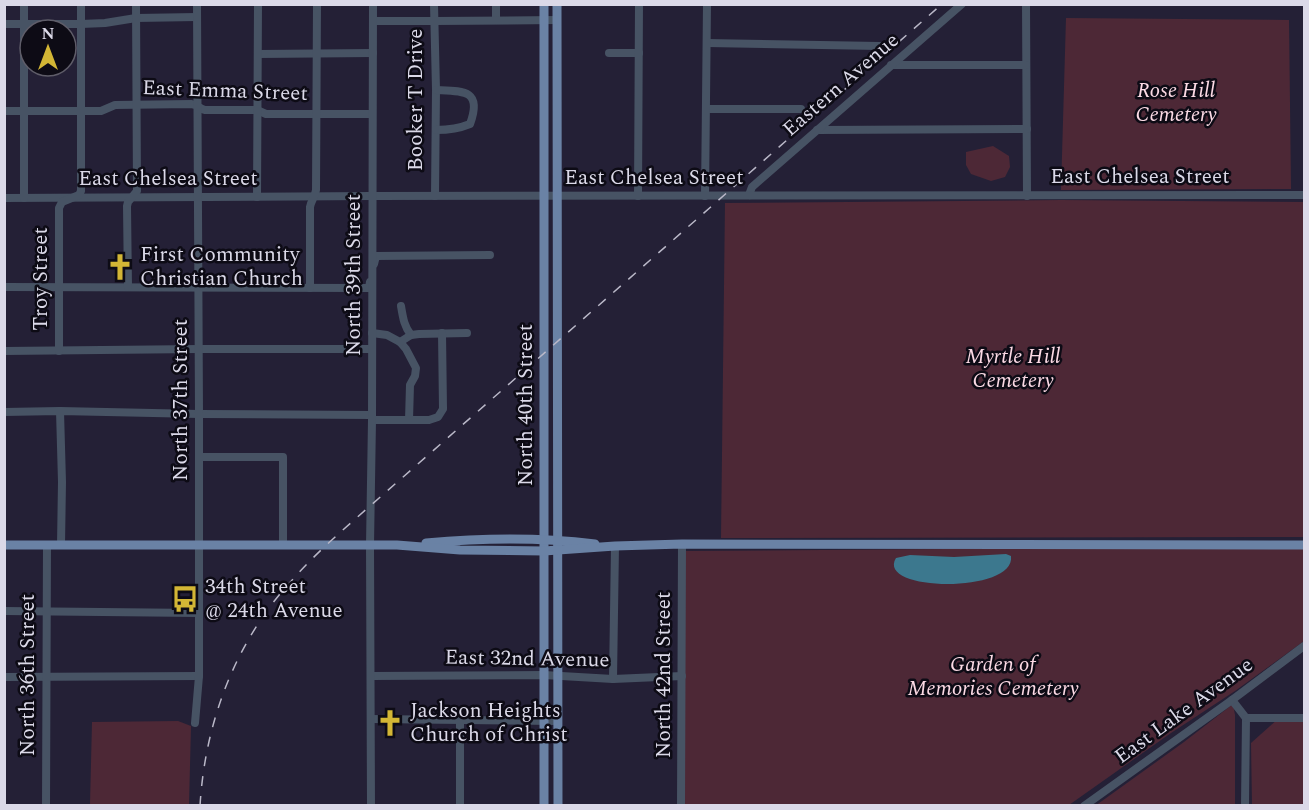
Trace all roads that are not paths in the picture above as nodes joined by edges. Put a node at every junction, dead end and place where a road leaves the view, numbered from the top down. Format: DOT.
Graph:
graph roads {
  1 [pos="81,4"];
  2 [pos="136,4"];
  3 [pos="197,4"];
  4 [pos="258,4"];
  5 [pos="317,4"];
  6 [pos="373,4"];
  7 [pos="434,4"];
  8 [pos="496,4"];
  9 [pos="544,4"];
  10 [pos="557,4"];
  11 [pos="639,4"];
  12 [pos="706,4"];
  13 [pos="962,4"];
  14 [pos="1026,4"];
  15 [pos="197,16"];
  16 [pos="136,18"];
  17 [pos="496,20"];
  18 [pos="544,20"];
  19 [pos="557,20"];
  20 [pos="373,21"];
  21 [pos="434,21"];
  22 [pos="81,24"];
  23 [pos="706,43"];
  24 [pos="880,46"];
  25 [pos="317,53"];
  26 [pos="373,53"];
  27 [pos="544,53"];
  28 [pos="557,53"];
  29 [pos="609,53"];
  30 [pos="639,53"];
  31 [pos="258,54"];
  32 [pos="891,65"];
  33 [pos="1026,65"];
  34 [pos="24,78"];
  35 [pos="435,90"];
  36 [pos="136,105"];
  37 [pos="197,105"];
  38 [pos="544,105"];
  39 [pos="557,105"];
  40 [pos="706,109"];
  41 [pos="81,110"];
  42 [pos="257,110"];
  43 [pos="801,110"];
  44 [pos="4,111"];
  45 [pos="24,111"];
  46 [pos="317,113"];
  47 [pos="372,114"];
  48 [pos="1027,129"];
  49 [pos="436,130"];
  50 [pos="818,130"];
  51 [pos="749,195"];
  52 [pos="1305,195"];
  53 [pos="315,196"];
  54 [pos="372,196"];
  55 [pos="435,196"];
  56 [pos="557,196"];
  57 [pos="638,196"];
  58 [pos="705,196"];
  59 [pos="1027,196"];
  60 [pos="198,197"];
  61 [pos="257,197"];
  62 [pos="544,197"];
  63 [pos="4,198"];
  64 [pos="24,198"];
  65 [pos="71,198"];
  66 [pos="133,198"];
  67 [pos="490,255"];
  68 [pos="372,272"];
  69 [pos="4,287"];
  70 [pos="59,287"];
  71 [pos="128,287"];
  72 [pos="198,288"];
  73 [pos="310,288"];
  74 [pos="401,306"];
  75 [pos="543,306"];
  76 [pos="557,306"];
  77 [pos="372,333"];
  78 [pos="442,333"];
  79 [pos="467,333"];
  80 [pos="411,335"];
  81 [pos="400,342"];
  82 [pos="199,348"];
  83 [pos="371,349"];
  84 [pos="4,351"];
  85 [pos="59,351"];
  86 [pos="60,411"];
  87 [pos="4,412"];
  88 [pos="199,414"];
  89 [pos="372,417"];
  90 [pos="410,420"];
  91 [pos="544,428"];
  92 [pos="557,428"];
  93 [pos="199,457"];
  94 [pos="544,540"];
  95 [pos="682,544"];
  96 [pos="4,545"];
  97 [pos="47,545"];
  98 [pos="61,545"];
  99 [pos="199,545"];
  100 [pos="283,545"];
  101 [pos="370,545"];
  102 [pos="397,545"];
  103 [pos="1305,545"];
  104 [pos="557,546"];
  105 [pos="615,546"];
  106 [pos="544,551"];
  107 [pos="4,611"];
  108 [pos="46,613"];
  109 [pos="199,613"];
  110 [pos="1305,646"];
  111 [pos="544,675"];
  112 [pos="557,675"];
  113 [pos="199,676"];
  114 [pos="372,676"];
  115 [pos="682,676"];
  116 [pos="4,677"];
  117 [pos="46,677"];
  118 [pos="613,679"];
  119 [pos="1232,700"];
  120 [pos="1246,718"];
  121 [pos="1305,718"];
  122 [pos="371,719"];
  123 [pos="460,720"];
  124 [pos="544,720"];
  125 [pos="557,721"];
  126 [pos="195,723"];
  127 [pos="46,806"];
  128 [pos="371,806"];
  129 [pos="460,806"];
  130 [pos="544,806"];
  131 [pos="558,806"];
  132 [pos="681,806"];
  133 [pos="1084,806"];
  134 [pos="1245,806"];
  1 -- 22 [label="street, Troy Street"];
  2 -- 16 [label="street"];
  3 -- 15 [label="street, North 37th Street"];
  4 -- 31 [label="street"];
  5 -- 25 [label="street"];
  6 -- 20 [label="street, North 39th Street"];
  7 -- 21 [label="street, Booker T Drive"];
  8 -- 17 [label="street"];
  9 -- 18 [label="main road, North 40th Street"];
  10 -- 19 [label="main road, North 40th Street"];
  11 -- 30 [label="street"];
  12 -- 23 [label="street"];
  13 -- 32 [label="street, Eastern Avenue"];
  14 -- 33 [label="street"];
  15 -- 16 [label="street"];
  15 -- 37 [label="street, North 37th Street"];
  16 -- 22 [label="street"];
  16 -- 36 [label="street"];
  17 -- 18 [label="street"];
  17 -- 21 [label="street"];
  18 -- 19 [label="street"];
  18 -- 27 [label="main road, North 40th Street"];
  19 -- 28 [label="main road, North 40th Street"];
  20 -- 21 [label="street"];
  20 -- 26 [label="street, North 39th Street"];
  21 -- 35 [label="street, Booker T Drive"];
  22 -- 41 [label="street, Troy Street"];
  23 -- 24 [label="street"];
  23 -- 40 [label="street"];
  25 -- 26 [label="street"];
  25 -- 31 [label="street"];
  25 -- 46 [label="street"];
  26 -- 47 [label="street, North 39th Street"];
  27 -- 28 [label="street"];
  27 -- 38 [label="main road, North 40th Street"];
  28 -- 39 [label="main road, North 40th Street"];
  29 -- 30 [label="street"];
  30 -- 57 [label="street"];
  31 -- 42 [label="street"];
  32 -- 33 [label="street"];
  32 -- 50 [label="street, Eastern Avenue"];
  33 -- 48 [label="street"];
  34 -- 45 [label="street"];
  35 -- 49 [label="street, Booker T Drive"];
  35 -- 49 [label="street"];
  36 -- 37 [label="street, East Emma Street"];
  36 -- 41 [label="street, East Emma Street"];
  36 -- 66 [label="street"];
  37 -- 42 [label="street, East Emma Street"];
  37 -- 60 [label="street, North 37th Street"];
  38 -- 39 [label="street"];
  38 -- 62 [label="main road, North 40th Street"];
  39 -- 56 [label="main road, North 40th Street"];
  40 -- 43 [label="street"];
  40 -- 58 [label="street"];
  41 -- 45 [label="street, East Emma Street"];
  41 -- 65 [label="street, Troy Street"];
  42 -- 46 [label="street, East Emma Street"];
  42 -- 61 [label="street"];
  44 -- 45 [label="street, East Emma Street"];
  45 -- 64 [label="street"];
  46 -- 47 [label="street, East Emma Street"];
  46 -- 53 [label="street"];
  47 -- 54 [label="street, North 39th Street"];
  48 -- 50 [label="street"];
  48 -- 59 [label="street"];
  49 -- 55 [label="street, Booker T Drive"];
  50 -- 51 [label="street, Eastern Avenue"];
  51 -- 58 [label="street, East Chelsea Street"];
  51 -- 59 [label="street, East Chelsea Street"];
  52 -- 59 [label="street, East Chelsea Street"];
  53 -- 54 [label="street, East Chelsea Street"];
  53 -- 61 [label="street, East Chelsea Street"];
  53 -- 73 [label="street"];
  54 -- 55 [label="street, East Chelsea Street"];
  54 -- 68 [label="street, North 39th Street"];
  55 -- 62 [label="street, East Chelsea Street"];
  56 -- 57 [label="street, East Chelsea Street"];
  56 -- 62 [label="street, East Chelsea Street"];
  56 -- 76 [label="main road, North 40th Street"];
  57 -- 58 [label="street, East Chelsea Street"];
  60 -- 61 [label="street, East Chelsea Street"];
  60 -- 66 [label="street, East Chelsea Street"];
  60 -- 72 [label="street, North 37th Street"];
  62 -- 75 [label="main road, North 40th Street"];
  63 -- 64 [label="street, East Chelsea Street"];
  64 -- 65 [label="street, East Chelsea Street"];
  65 -- 66 [label="street, East Chelsea Street"];
  65 -- 70 [label="street, Troy Street"];
  66 -- 71 [label="street"];
  67 -- 68 [label="street"];
  68 -- 73 [label="street"];
  68 -- 77 [label="street, North 39th Street"];
  69 -- 70 [label="street"];
  70 -- 71 [label="street"];
  70 -- 85 [label="street, Troy Street"];
  71 -- 72 [label="street"];
  72 -- 73 [label="street"];
  72 -- 82 [label="street, North 37th Street"];
  74 -- 80 [label="street"];
  75 -- 76 [label="street"];
  75 -- 91 [label="main road, North 40th Street"];
  76 -- 92 [label="main road, North 40th Street"];
  77 -- 81 [label="street"];
  77 -- 83 [label="street, North 39th Street"];
  78 -- 79 [label="street"];
  78 -- 80 [label="street"];
  78 -- 90 [label="street"];
  80 -- 81 [label="street"];
  81 -- 90 [label="street"];
  82 -- 83 [label="street"];
  82 -- 85 [label="street"];
  82 -- 88 [label="street, North 37th Street"];
  83 -- 89 [label="street, North 39th Street"];
  84 -- 85 [label="street"];
  86 -- 87 [label="street"];
  86 -- 88 [label="street"];
  86 -- 98 [label="street"];
  88 -- 89 [label="street"];
  88 -- 93 [label="street, North 37th Street"];
  89 -- 90 [label="street"];
  89 -- 101 [label="street, North 39th Street"];
  91 -- 92 [label="street"];
  91 -- 94 [label="main road, North 40th Street"];
  92 -- 104 [label="main road, North 40th Street"];
  93 -- 99 [label="street, North 37th Street"];
  93 -- 100 [label="street"];
  94 -- 102 [label="main road"];
  94 -- 104 [label="main road"];
  94 -- 106 [label="main road, North 40th Street"];
  95 -- 103 [label="main road"];
  95 -- 105 [label="main road"];
  95 -- 115 [label="street, North 42nd Street"];
  96 -- 97 [label="main road"];
  97 -- 98 [label="main road"];
  97 -- 108 [label="street, North 36th Street"];
  98 -- 99 [label="main road"];
  99 -- 100 [label="main road"];
  99 -- 109 [label="street, North 37th Street"];
  100 -- 101 [label="main road"];
  101 -- 102 [label="main road"];
  101 -- 114 [label="street, North 39th Street"];
  102 -- 106 [label="main road"];
  104 -- 105 [label="main road"];
  104 -- 106 [label="main road"];
  104 -- 112 [label="main road, North 40th Street"];
  105 -- 118 [label="street"];
  106 -- 111 [label="main road, North 40th Street"];
  107 -- 108 [label="street"];
  108 -- 109 [label="street"];
  108 -- 117 [label="street, North 36th Street"];
  109 -- 113 [label="street, North 37th Street"];
  110 -- 119 [label="street, East Lake Avenue"];
  111 -- 112 [label="street, East 32nd Avenue"];
  111 -- 114 [label="street, East 32nd Avenue"];
  111 -- 124 [label="main road, North 40th Street"];
  112 -- 118 [label="street, East 32nd Avenue"];
  112 -- 125 [label="main road, North 40th Street"];
  113 -- 117 [label="street"];
  113 -- 126 [label="street, North 37th Street"];
  114 -- 122 [label="street, North 39th Street"];
  115 -- 118 [label="street, East 32nd Avenue"];
  115 -- 132 [label="street, North 42nd Street"];
  116 -- 117 [label="street"];
  117 -- 127 [label="street, North 36th Street"];
  119 -- 120 [label="street"];
  119 -- 133 [label="street, East Lake Avenue"];
  120 -- 121 [label="street"];
  120 -- 134 [label="street"];
  122 -- 123 [label="street"];
  122 -- 128 [label="street, North 39th Street"];
  123 -- 124 [label="street"];
  123 -- 129 [label="street"];
  124 -- 125 [label="street"];
  124 -- 130 [label="main road, North 40th Street"];
  125 -- 131 [label="main road, North 40th Street"];
}
